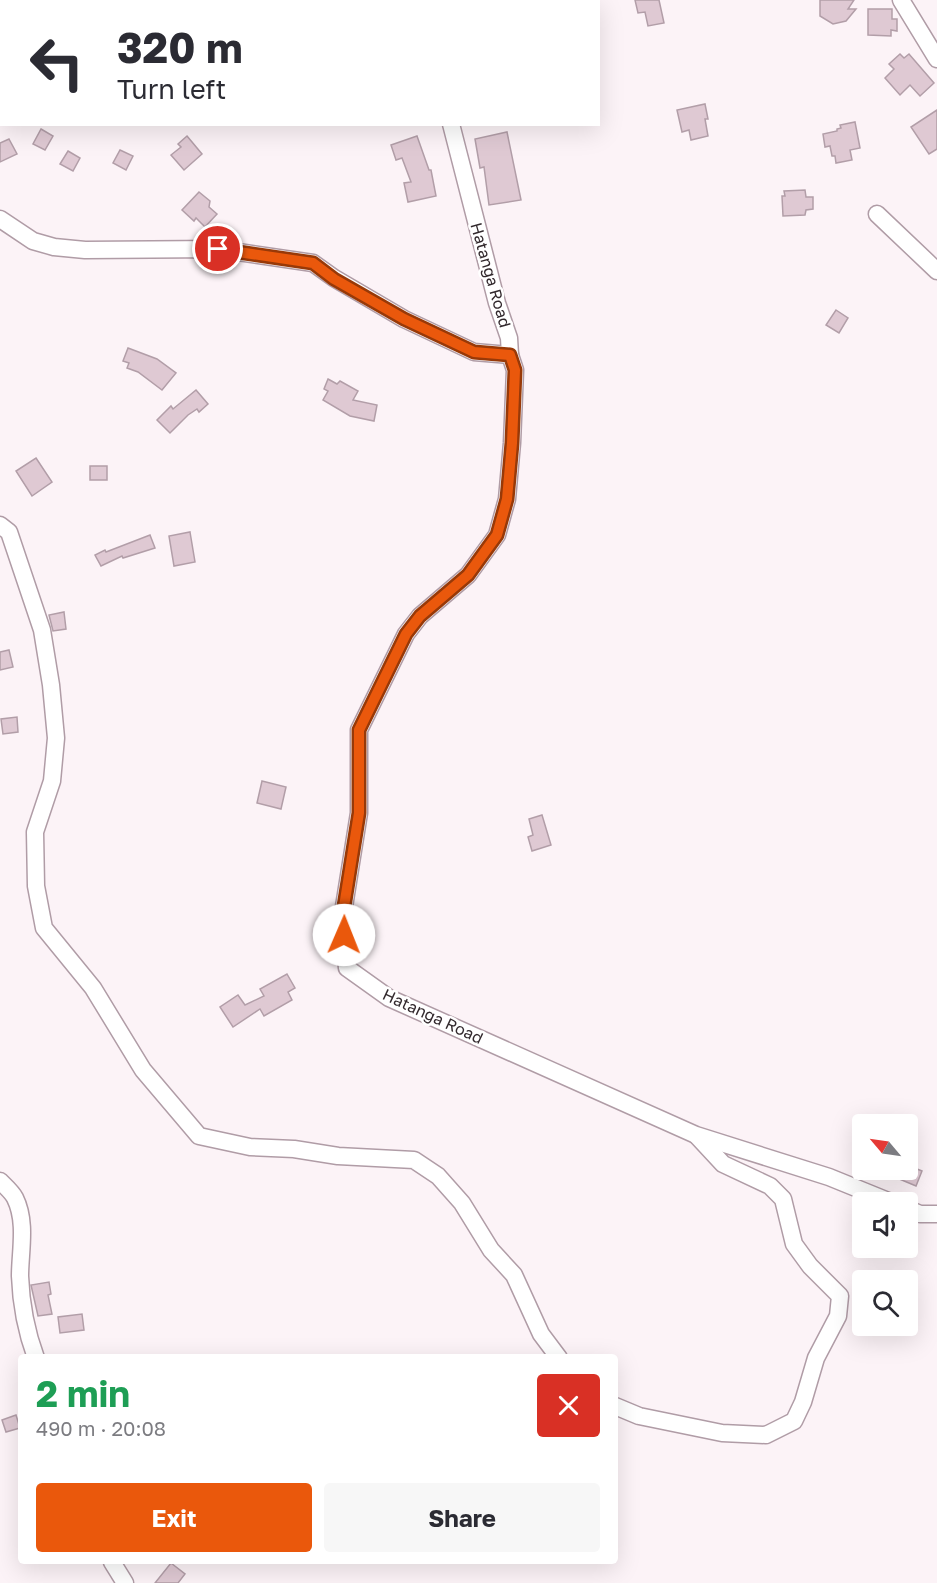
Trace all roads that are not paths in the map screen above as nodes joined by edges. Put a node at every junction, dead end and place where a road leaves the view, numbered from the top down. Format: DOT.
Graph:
graph roads {
  1 [pos="901,0"];
  2 [pos="937,59"];
  3 [pos="452,126"];
  4 [pos="878,214"];
  5 [pos="0,219"];
  6 [pos="937,271"];
  7 [pos="510,355"];
  8 [pos="0,525"];
  9 [pos="696,1135"];
  10 [pos="0,1181"];
  11 [pos="866,1192"];
  12 [pos="918,1213"];
  13 [pos="937,1214"];
  14 [pos="34,1354"];
  15 [pos="556,1354"];
  16 [pos="618,1407"];
  17 [pos="113,1564"];
  18 [pos="125,1583"];
  1 -- 2 [label="street"];
  3 -- 7 [label="street, Hatanga Road"];
  4 -- 6 [label="street"];
  5 -- 7 [label="street"];
  7 -- 9 [label="street, Hatanga Road"];
  8 -- 15 [label="street"];
  9 -- 11 [label="street, Hatanga Road"];
  9 -- 16 [label="street"];
  10 -- 14 [label="street"];
  12 -- 13 [label="street"];
  17 -- 18 [label="street"];
}
